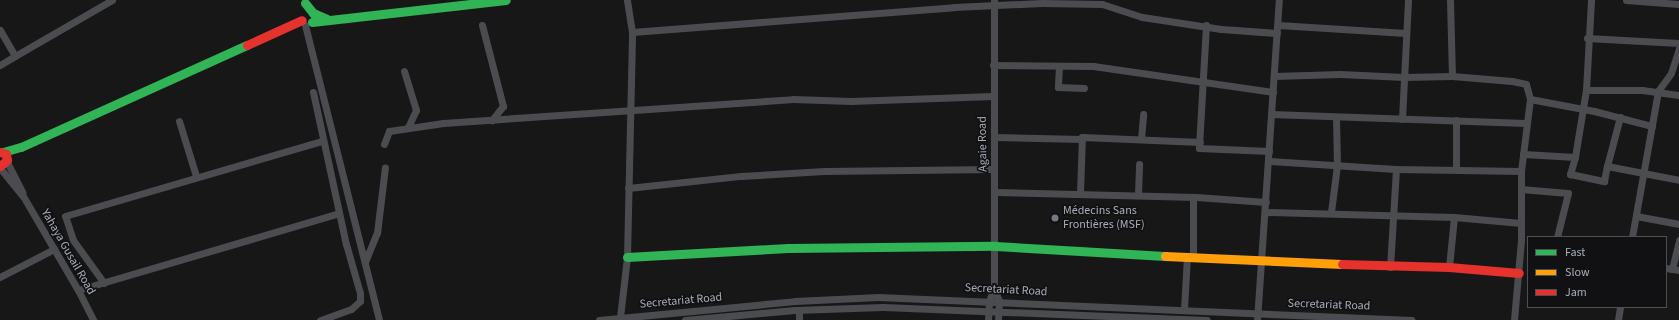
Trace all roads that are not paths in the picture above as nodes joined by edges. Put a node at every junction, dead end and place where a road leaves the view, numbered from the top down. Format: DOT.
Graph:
graph roads {
  1 [pos="112,0"];
  2 [pos="506,0"];
  3 [pos="627,0"];
  4 [pos="631,0"];
  5 [pos="1279,0"];
  6 [pos="1408,0"];
  7 [pos="1450,0"];
  8 [pos="1591,0"];
  9 [pos="1626,0"];
  10 [pos="994,2"];
  11 [pos="1105,2"];
  12 [pos="305,3"];
  13 [pos="1679,4"];
  14 [pos="629,8"];
  15 [pos="326,19"];
  16 [pos="307,21"];
  17 [pos="482,25"];
  18 [pos="1206,25"];
  19 [pos="1277,29"];
  20 [pos="0,30"];
  21 [pos="632,32"];
  22 [pos="1406,32"];
  23 [pos="1587,38"];
  24 [pos="1679,43"];
  25 [pos="1679,48"];
  26 [pos="15,56"];
  27 [pos="0,65"];
  28 [pos="993,65"];
  29 [pos="1059,66"];
  30 [pos="404,71"];
  31 [pos="1274,76"];
  32 [pos="1452,76"];
  33 [pos="1404,77"];
  34 [pos="1203,82"];
  35 [pos="1084,88"];
  36 [pos="1586,90"];
  37 [pos="1658,91"];
  38 [pos="313,92"];
  39 [pos="1272,92"];
  40 [pos="1679,95"];
  41 [pos="993,96"];
  42 [pos="1530,99"];
  43 [pos="1583,109"];
  44 [pos="628,111"];
  45 [pos="1143,114"];
  46 [pos="1271,114"];
  47 [pos="1336,117"];
  48 [pos="1620,117"];
  49 [pos="1402,119"];
  50 [pos="492,120"];
  51 [pos="1456,120"];
  52 [pos="179,121"];
  53 [pos="1527,123"];
  54 [pos="1652,126"];
  55 [pos="408,127"];
  56 [pos="994,137"];
  57 [pos="1082,139"];
  58 [pos="1141,139"];
  59 [pos="322,141"];
  60 [pos="1200,142"];
  61 [pos="384,144"];
  62 [pos="1269,151"];
  63 [pos="1523,154"];
  64 [pos="1574,157"];
  65 [pos="2,158"];
  66 [pos="1269,161"];
  67 [pos="1139,164"];
  68 [pos="1337,165"];
  69 [pos="1607,166"];
  70 [pos="384,167"];
  71 [pos="994,169"];
  72 [pos="1396,169"];
  73 [pos="1456,169"];
  74 [pos="1521,171"];
  75 [pos="1645,174"];
  76 [pos="196,176"];
  77 [pos="1679,180"];
  78 [pos="628,188"];
  79 [pos="1521,189"];
  80 [pos="994,192"];
  81 [pos="1080,193"];
  82 [pos="1138,195"];
  83 [pos="1193,197"];
  84 [pos="1266,202"];
  85 [pos="1265,212"];
  86 [pos="1331,212"];
  87 [pos="339,213"];
  88 [pos="1394,215"];
  89 [pos="1636,216"];
  90 [pos="1454,217"];
  91 [pos="1521,223"];
  92 [pos="1679,224"];
  93 [pos="1557,236"];
  94 [pos="1632,236"];
  95 [pos="1524,240"];
  96 [pos="1679,240"];
  97 [pos="995,246"];
  98 [pos="54,250"];
  99 [pos="1190,256"];
  100 [pos="627,257"];
  101 [pos="365,262"];
  102 [pos="1262,262"];
  103 [pos="1390,267"];
  104 [pos="1450,268"];
  105 [pos="1672,269"];
  106 [pos="1519,273"];
  107 [pos="0,277"];
  108 [pos="104,283"];
  109 [pos="994,288"];
  110 [pos="78,290"];
  111 [pos="989,301"];
  112 [pos="999,301"];
  113 [pos="748,305"];
  114 [pos="1146,307"];
  115 [pos="1620,308"];
  116 [pos="1184,309"];
  117 [pos="799,310"];
  118 [pos="988,310"];
  119 [pos="999,311"];
  120 [pos="620,317"];
  121 [pos="749,317"];
  122 [pos="1258,317"];
  123 [pos="1145,319"];
  124 [pos="1383,319"];
  125 [pos="93,320"];
  126 [pos="320,320"];
  127 [pos="379,320"];
  128 [pos="599,320"];
  129 [pos="685,320"];
  130 [pos="799,320"];
  131 [pos="988,320"];
  132 [pos="998,320"];
  133 [pos="1207,320"];
  134 [pos="1412,320"];
  135 [pos="1514,320"];
  136 [pos="1618,320"];
  1 -- 26 [label="street"];
  2 -- 15 [label="street"];
  3 -- 14 [label="street"];
  4 -- 14 [label="street"];
  5 -- 19 [label="street"];
  6 -- 22 [label="street"];
  7 -- 32 [label="street"];
  8 -- 23 [label="street"];
  9 -- 13 [label="street"];
  10 -- 11 [label="street"];
  10 -- 21 [label="street"];
  10 -- 28 [label="street, Agaie Road"];
  11 -- 18 [label="street"];
  12 -- 15 [label="street"];
  12 -- 16 [label="street"];
  14 -- 21 [label="street"];
  15 -- 16 [label="street"];
  16 -- 65 [label="street"];
  16 -- 101 [label="street"];
  17 -- 50 [label="street"];
  18 -- 19 [label="street"];
  18 -- 34 [label="street"];
  19 -- 22 [label="street"];
  19 -- 31 [label="street"];
  20 -- 26 [label="street"];
  21 -- 44 [label="street"];
  22 -- 33 [label="street"];
  23 -- 24 [label="street"];
  23 -- 36 [label="street"];
  25 -- 37 [label="street"];
  26 -- 27 [label="street"];
  28 -- 29 [label="street"];
  28 -- 41 [label="street, Agaie Road"];
  29 -- 34 [label="street"];
  29 -- 35 [label="street"];
  30 -- 55 [label="street"];
  31 -- 33 [label="street"];
  31 -- 39 [label="street"];
  32 -- 33 [label="street"];
  32 -- 42 [label="street"];
  33 -- 49 [label="street"];
  34 -- 39 [label="street"];
  34 -- 60 [label="street"];
  36 -- 37 [label="street"];
  36 -- 43 [label="street"];
  37 -- 40 [label="street"];
  37 -- 54 [label="street"];
  38 -- 59 [label="street"];
  39 -- 46 [label="street"];
  41 -- 44 [label="street"];
  41 -- 56 [label="street, Agaie Road"];
  42 -- 43 [label="street"];
  42 -- 53 [label="street"];
  43 -- 48 [label="street"];
  43 -- 64 [label="street"];
  44 -- 50 [label="street"];
  44 -- 78 [label="street"];
  45 -- 58 [label="street"];
  46 -- 47 [label="street"];
  46 -- 62 [label="street"];
  47 -- 49 [label="street"];
  47 -- 68 [label="street"];
  48 -- 54 [label="street"];
  48 -- 69 [label="street"];
  49 -- 51 [label="street"];
  50 -- 55 [label="street"];
  51 -- 53 [label="street"];
  51 -- 73 [label="street"];
  52 -- 76 [label="street"];
  53 -- 63 [label="street"];
  54 -- 75 [label="street"];
  55 -- 61 [label="street"];
  56 -- 57 [label="street"];
  56 -- 71 [label="street, Agaie Road"];
  57 -- 58 [label="street"];
  57 -- 81 [label="street"];
  58 -- 60 [label="street"];
  59 -- 76 [label="street"];
  59 -- 87 [label="street"];
  60 -- 62 [label="street"];
  62 -- 66 [label="street"];
  63 -- 64 [label="street"];
  63 -- 74 [label="street"];
  64 -- 69 [label="street"];
  65 -- 98 [label="street, Yahaya Gusail Road"];
  66 -- 68 [label="street"];
  66 -- 84 [label="street"];
  67 -- 82 [label="street"];
  68 -- 72 [label="street"];
  68 -- 86 [label="street"];
  69 -- 75 [label="street"];
  70 -- 101 [label="street"];
  71 -- 78 [label="street"];
  71 -- 80 [label="street, Agaie Road"];
  72 -- 73 [label="street"];
  72 -- 88 [label="street"];
  73 -- 74 [label="street"];
  74 -- 79 [label="street"];
  75 -- 77 [label="street"];
  75 -- 89 [label="street"];
  76 -- 108 [label="street"];
  78 -- 100 [label="street"];
  79 -- 91 [label="street"];
  79 -- 93 [label="street"];
  80 -- 81 [label="street"];
  80 -- 97 [label="street, Agaie Road"];
  81 -- 82 [label="street"];
  82 -- 83 [label="street"];
  83 -- 84 [label="street"];
  83 -- 99 [label="street"];
  84 -- 85 [label="street"];
  85 -- 86 [label="street"];
  85 -- 102 [label="street"];
  86 -- 88 [label="street"];
  87 -- 108 [label="street"];
  87 -- 126 [label="street"];
  88 -- 90 [label="street"];
  88 -- 103 [label="street"];
  89 -- 92 [label="street"];
  89 -- 94 [label="street"];
  90 -- 91 [label="street"];
  90 -- 104 [label="street"];
  91 -- 95 [label="street"];
  95 -- 106 [label="street"];
  96 -- 105 [label="street"];
  97 -- 99 [label="street"];
  97 -- 100 [label="street"];
  97 -- 109 [label="street, Agaie Road"];
  98 -- 107 [label="street"];
  98 -- 110 [label="street, Yahaya Gusail Road"];
  99 -- 102 [label="street"];
  99 -- 116 [label="street"];
  100 -- 120 [label="street"];
  101 -- 127 [label="street"];
  102 -- 103 [label="street"];
  102 -- 122 [label="street"];
  103 -- 104 [label="street"];
  104 -- 106 [label="street"];
  106 -- 135 [label="street"];
  108 -- 110 [label="street"];
  109 -- 111 [label="street"];
  109 -- 112 [label="street"];
  110 -- 125 [label="street, Yahaya Gusail Road"];
  111 -- 112 [label="street, Secretariat Road"];
  111 -- 113 [label="street, Secretariat Road"];
  111 -- 118 [label="street"];
  112 -- 114 [label="street, Secretariat Road"];
  112 -- 119 [label="street"];
  113 -- 120 [label="street, Secretariat Road"];
  113 -- 121 [label="street"];
  114 -- 116 [label="street, Secretariat Road"];
  114 -- 123 [label="street"];
  115 -- 136 [label="street"];
  116 -- 122 [label="street, Secretariat Road"];
  117 -- 118 [label="street, Secretariat Road"];
  117 -- 121 [label="street, Secretariat Road"];
  117 -- 130 [label="street"];
  118 -- 119 [label="street, Secretariat Road"];
  118 -- 131 [label="street"];
  119 -- 123 [label="street, Secretariat Road"];
  119 -- 132 [label="street"];
  120 -- 128 [label="street, Secretariat Road"];
  121 -- 129 [label="street, Secretariat Road"];
  122 -- 124 [label="street, Secretariat Road"];
  123 -- 133 [label="street, Secretariat Road"];
  124 -- 134 [label="street, Secretariat Road"];
}
